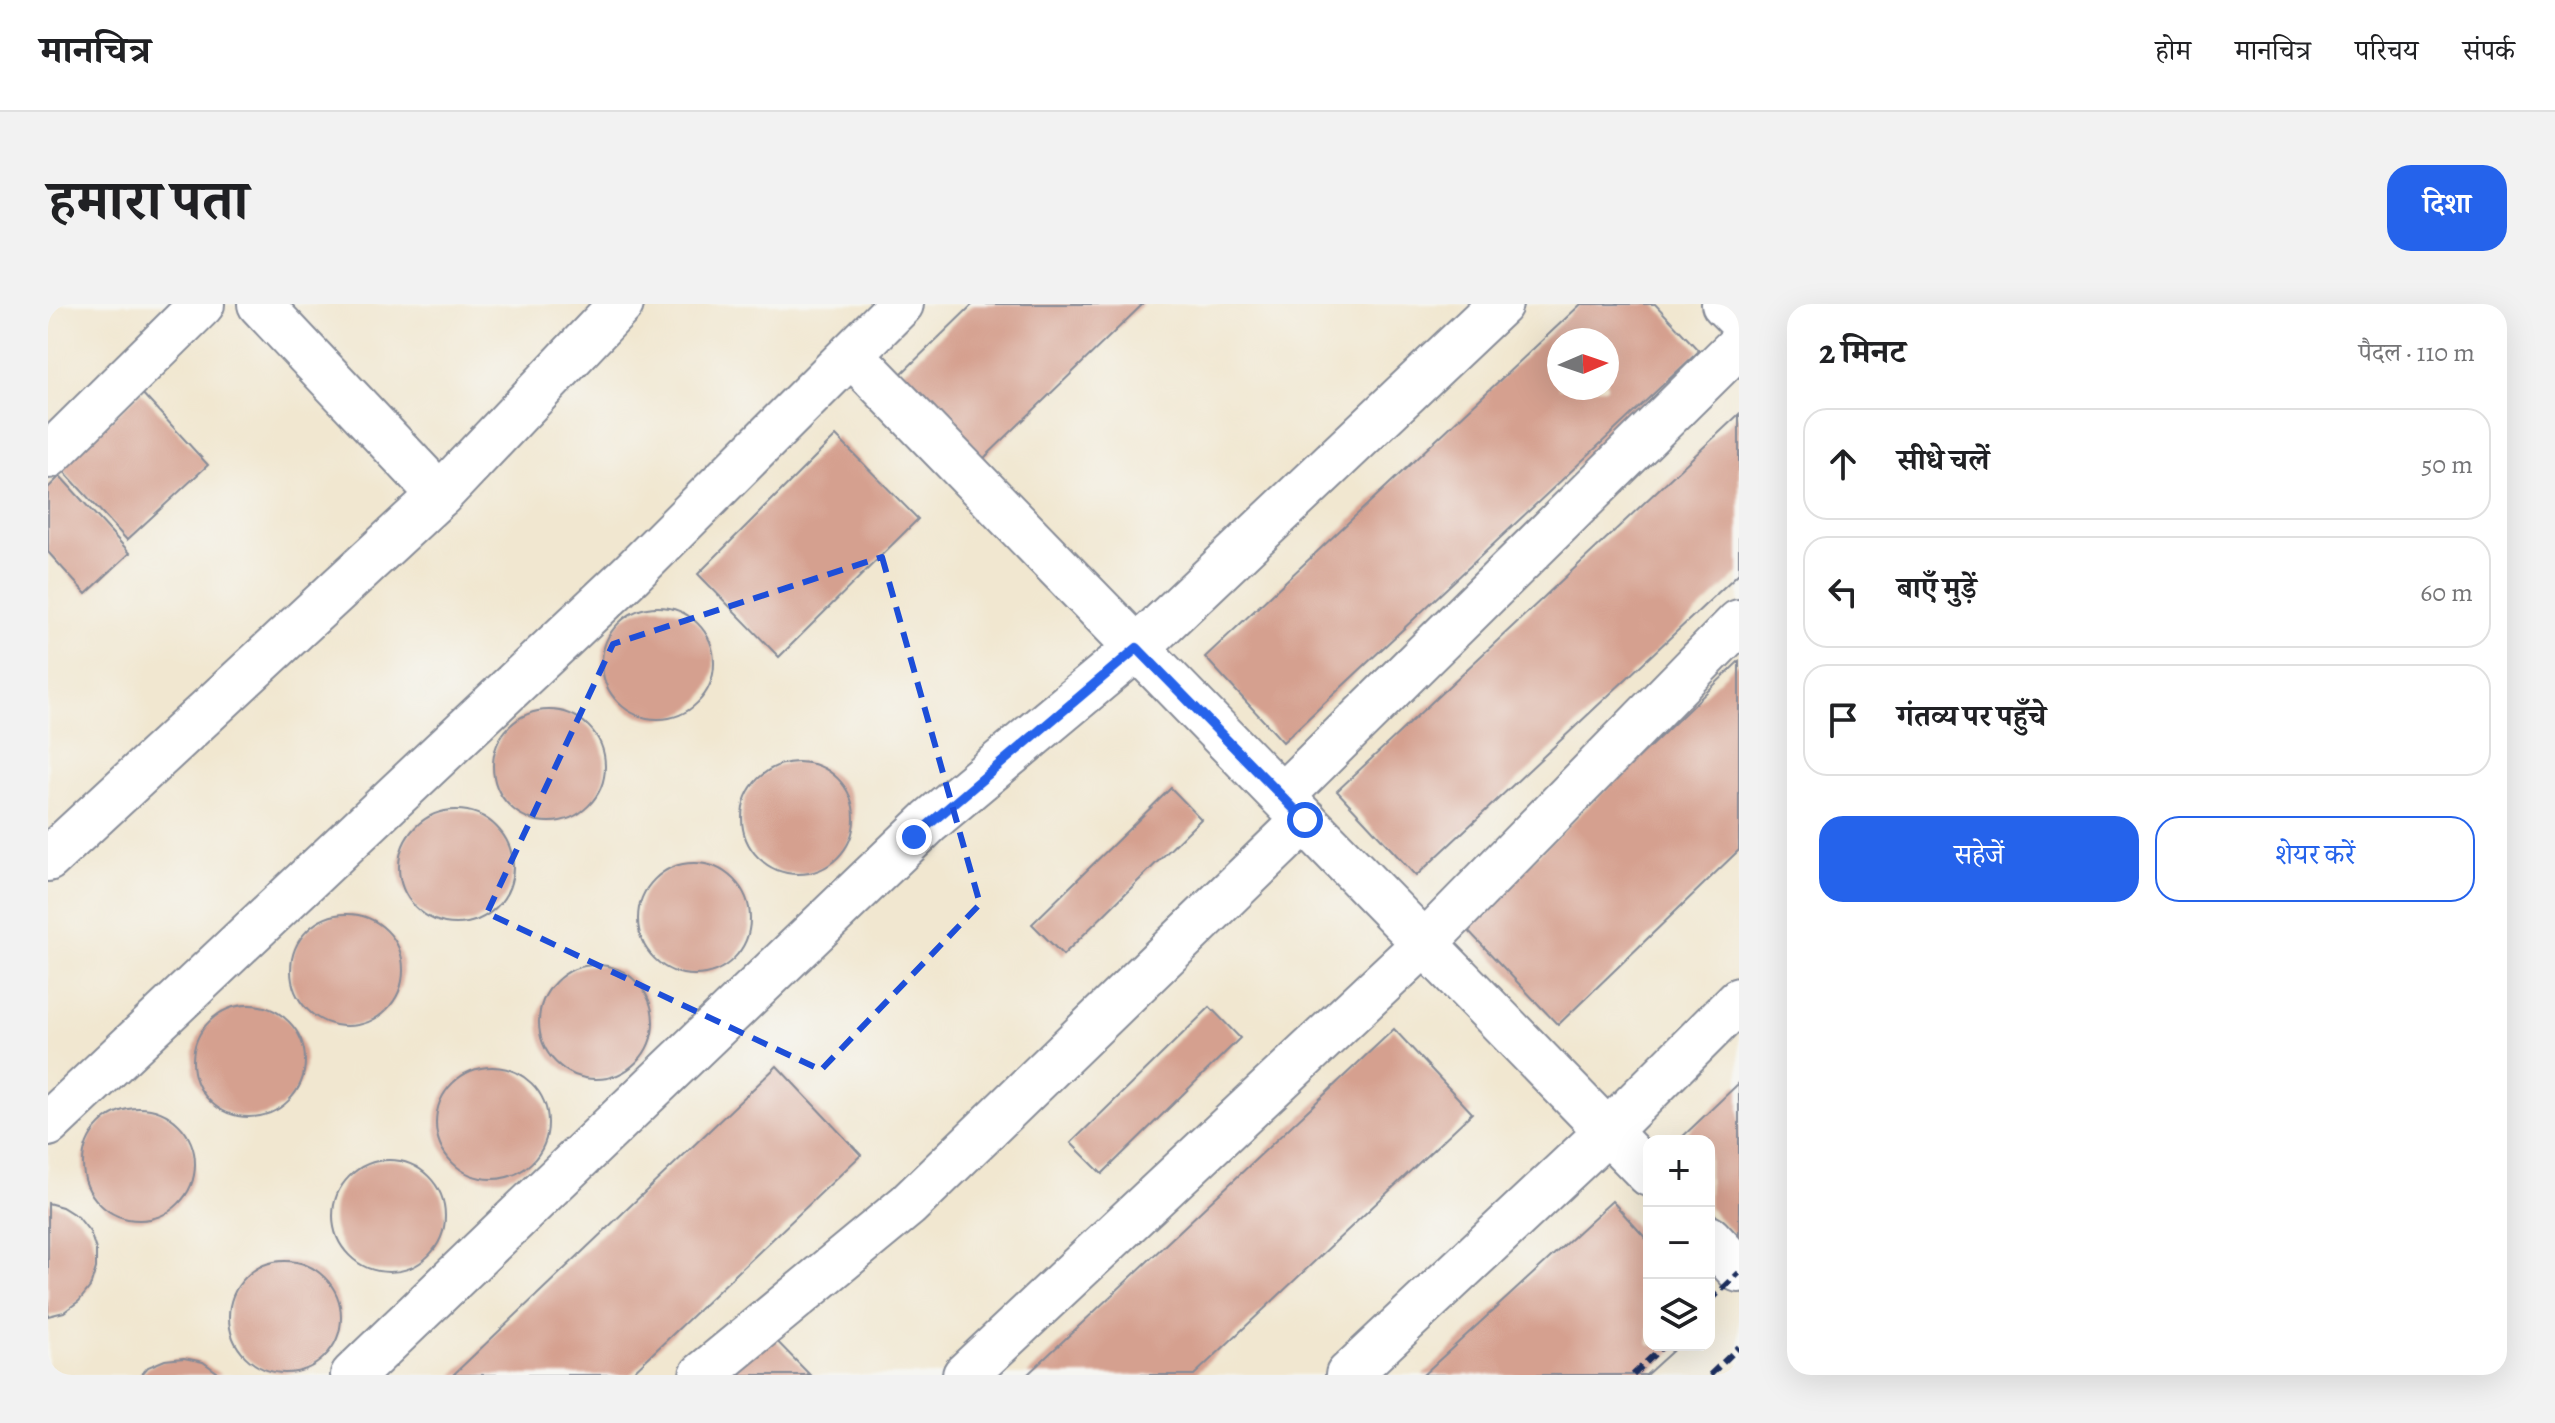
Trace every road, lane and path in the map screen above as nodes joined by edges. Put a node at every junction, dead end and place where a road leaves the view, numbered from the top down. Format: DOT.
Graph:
graph roads {
  1 [pos="202,304"];
  2 [pos="260,304"];
  3 [pos="621,304"];
  4 [pos="901,304"];
  5 [pos="1500,304"];
  6 [pos="1724,304"];
  7 [pos="1739,319"];
  8 [pos="1739,345"];
  9 [pos="851,354"];
  10 [pos="48,456"];
  11 [pos="440,495"];
  12 [pos="1739,622"];
  13 [pos="1137,648"];
  14 [pos="1294,808"];
  15 [pos="48,859"];
  16 [pos="1425,943"];
  17 [pos="1739,1000"];
  18 [pos="48,1124"];
  19 [pos="1608,1131"];
  20 [pos="1643,1168"];
  21 [pos="1715,1244"];
  22 [pos="1739,1270"];
  23 [pos="353,1375"];
  24 [pos="702,1375"];
  25 [pos="965,1375"];
  26 [pos="1348,1375"];
  1 -- 10 [label="street"];
  2 -- 11 [label="street"];
  3 -- 11 [label="street"];
  4 -- 9 [label="street"];
  5 -- 13 [label="street"];
  6 -- 7 [label="street"];
  8 -- 14 [label="street"];
  9 -- 13 [label="street"];
  9 -- 18 [label="street"];
  11 -- 15 [label="street"];
  12 -- 16 [label="street"];
  13 -- 14 [label="street"];
  13 -- 23 [label="street"];
  14 -- 16 [label="street"];
  14 -- 24 [label="street"];
  16 -- 19 [label="street"];
  16 -- 25 [label="street"];
  17 -- 19 [label="street"];
  19 -- 20 [label="street"];
  19 -- 26 [label="street"];
  21 -- 22 [label="street"];
}
